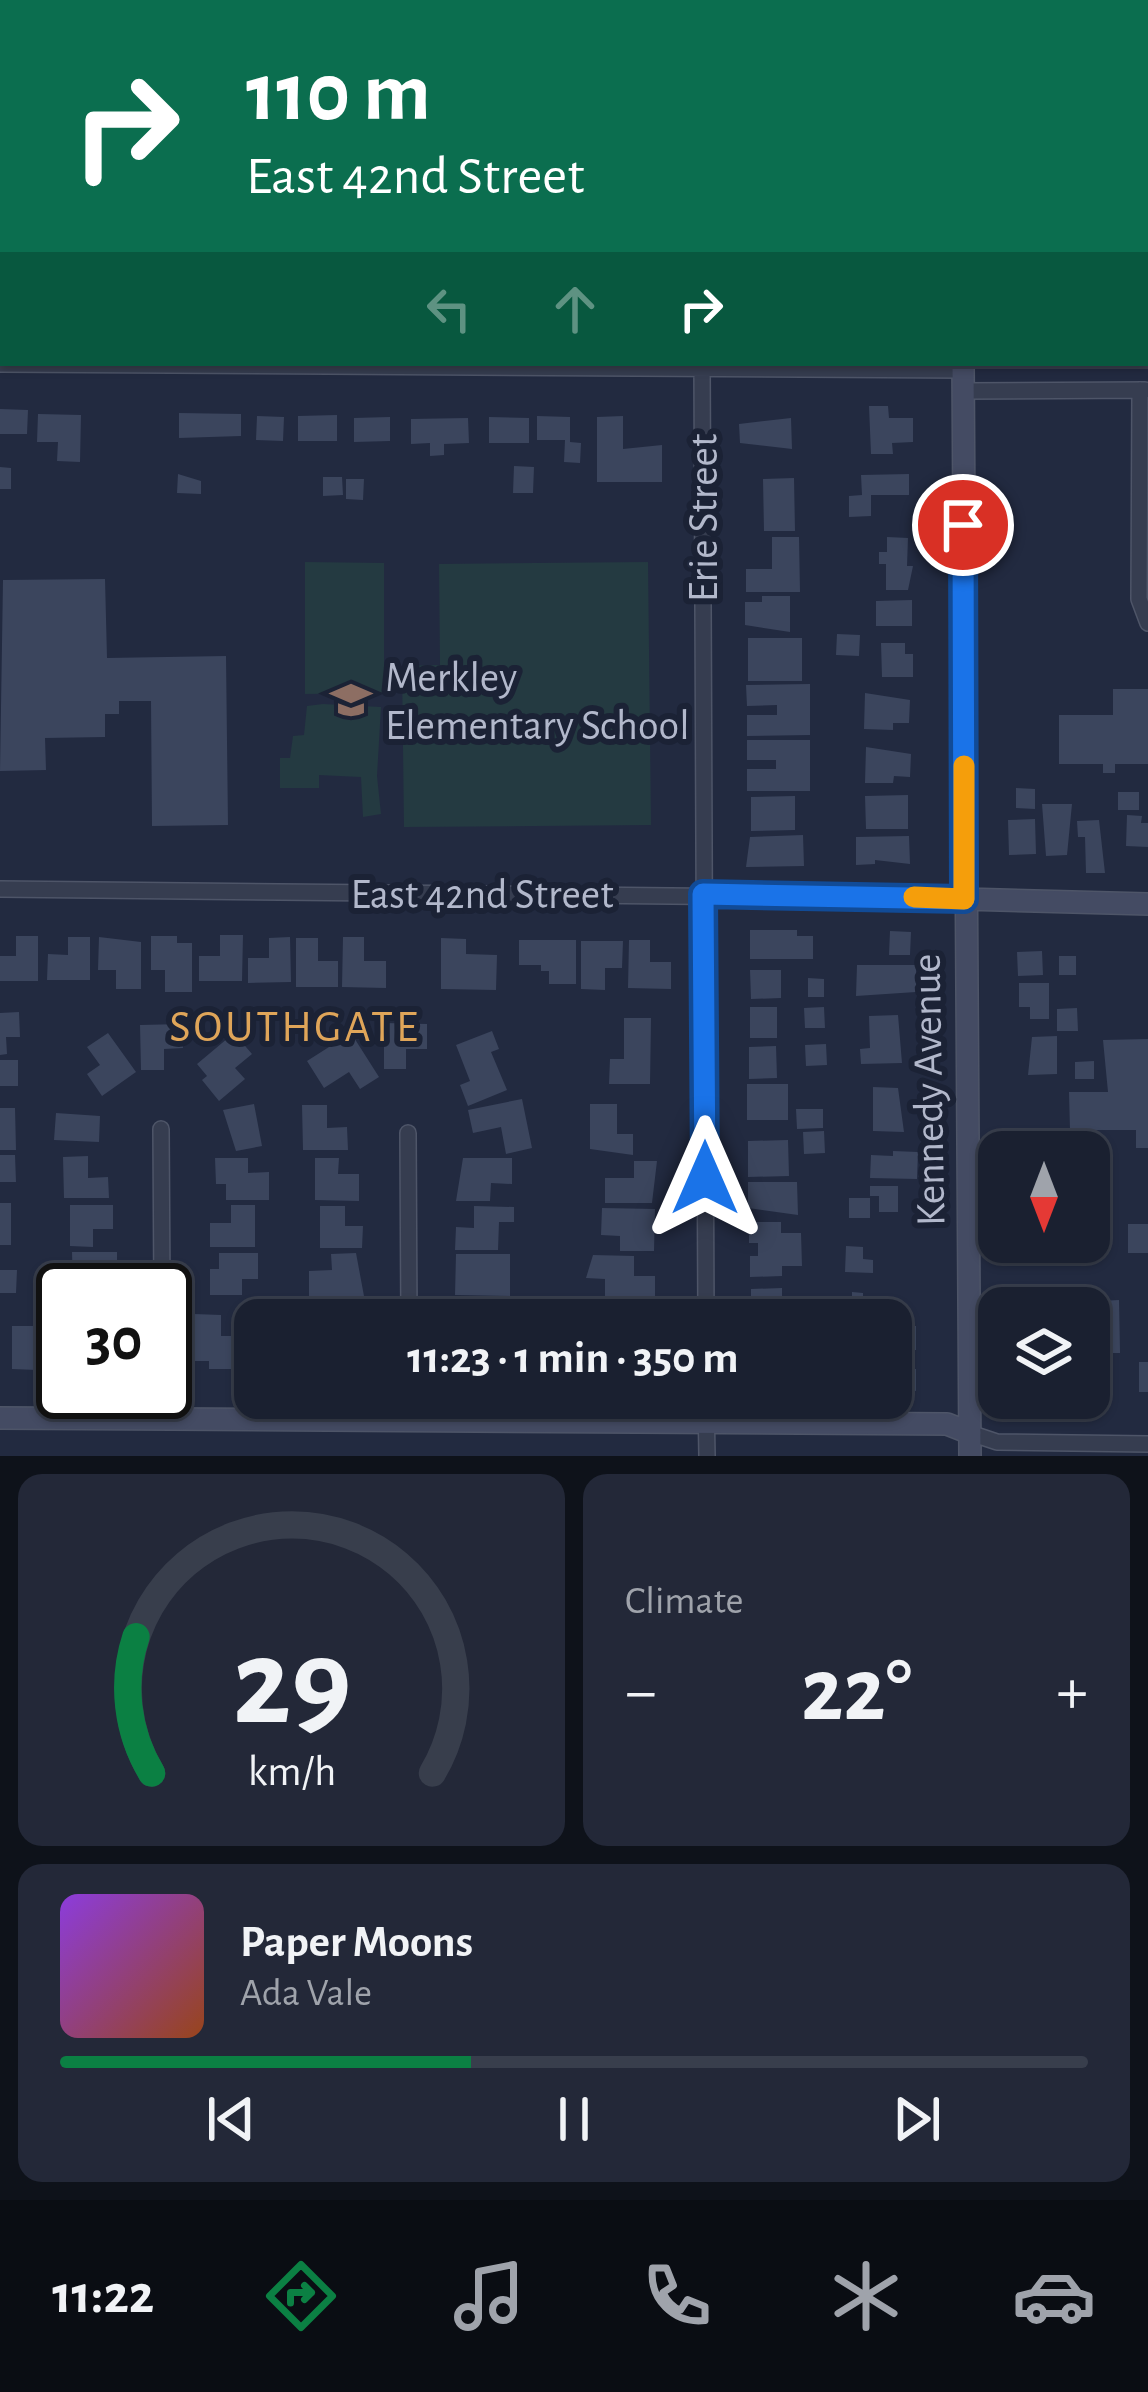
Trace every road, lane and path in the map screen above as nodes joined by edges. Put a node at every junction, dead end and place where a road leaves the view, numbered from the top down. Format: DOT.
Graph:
graph roads {
  1 [pos="702,366"];
  2 [pos="963,375"];
  3 [pos="1144,390"];
  4 [pos="1148,623"];
  5 [pos="0,889"];
  6 [pos="703,894"];
  7 [pos="964,899"];
  8 [pos="1148,904"];
  9 [pos="161,1129"];
  10 [pos="408,1133"];
  11 [pos="162,1263"];
  12 [pos="410,1299"];
  13 [pos="706,1299"];
  14 [pos="0,1418"];
  15 [pos="706,1419"];
  16 [pos="163,1420"];
  17 [pos="410,1421"];
  18 [pos="706,1424"];
  19 [pos="970,1432"];
  20 [pos="1148,1444"];
  21 [pos="707,1456"];
  22 [pos="970,1456"];
  1 -- 2 [label="street"];
  1 -- 6 [label="street, Erie Street"];
  2 -- 3 [label="street"];
  2 -- 7 [label="street, Kennedy Avenue"];
  3 -- 4 [label="street"];
  5 -- 6 [label="street, East 42nd Street"];
  6 -- 7 [label="street, East 42nd Street"];
  6 -- 13 [label="street, Erie Street"];
  7 -- 8 [label="street"];
  7 -- 19 [label="street, Kennedy Avenue"];
  9 -- 11 [label="street"];
  10 -- 12 [label="street"];
  14 -- 16 [label="street"];
  15 -- 18 [label="street"];
  16 -- 17 [label="street"];
  17 -- 18 [label="street"];
  18 -- 19 [label="street"];
  18 -- 21 [label="street"];
  19 -- 20 [label="street"];
  19 -- 22 [label="street, Kennedy Avenue"];
}
